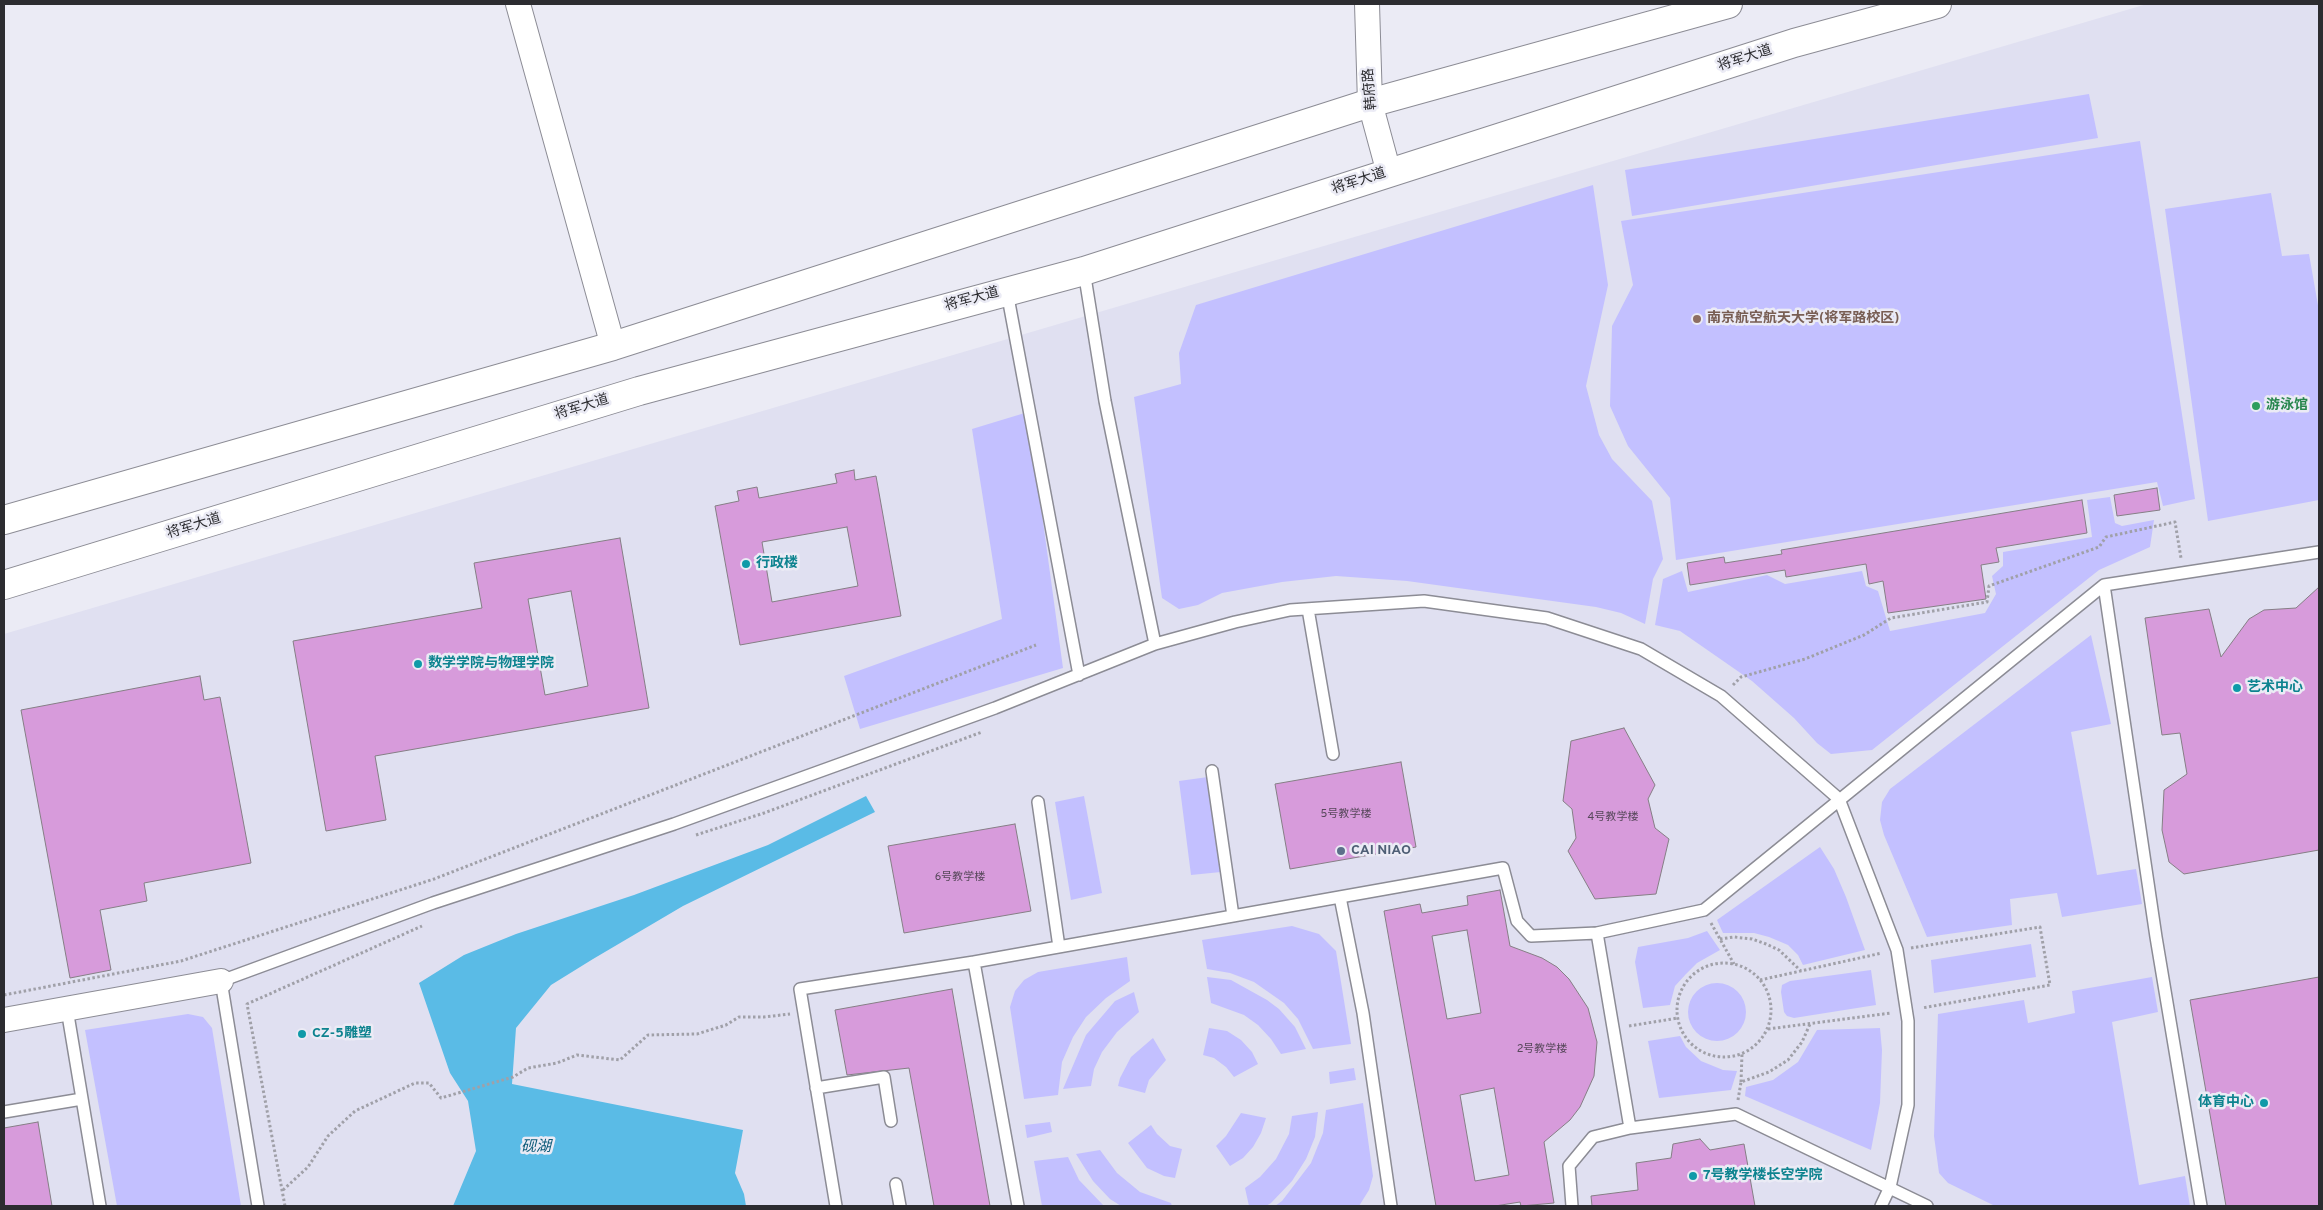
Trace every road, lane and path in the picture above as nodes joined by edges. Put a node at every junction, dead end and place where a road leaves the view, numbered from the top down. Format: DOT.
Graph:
graph roads {
  1 [pos="518,4"];
  2 [pos="1367,4"];
  3 [pos="1728,4"];
  4 [pos="1937,4"];
  5 [pos="1370,104"];
  6 [pos="1389,173"];
  7 [pos="1084,271"];
  8 [pos="1007,290"];
  9 [pos="613,346"];
  10 [pos="4,520"];
  11 [pos="2319,552"];
  12 [pos="2184,572"];
  13 [pos="4,585"];
  14 [pos="2104,585"];
  15 [pos="1308,609"];
  16 [pos="1155,644"];
  17 [pos="1036,645"];
  18 [pos="1079,675"];
  19 [pos="1721,696"];
  20 [pos="982,732"];
  21 [pos="1333,754"];
  22 [pos="1212,771"];
  23 [pos="1839,799"];
  24 [pos="1038,802"];
  25 [pos="690,837"];
  26 [pos="1340,897"];
  27 [pos="1704,910"];
  28 [pos="1233,916"];
  29 [pos="428,923"];
  30 [pos="1597,934"];
  31 [pos="1720,939"];
  32 [pos="1059,947"];
  33 [pos="974,962"];
  34 [pos="1734,964"];
  35 [pos="1801,971"];
  36 [pos="221,981"];
  37 [pos="4,995"];
  38 [pos="67,1009"];
  39 [pos="803,1012"];
  40 [pos="1678,1018"];
  41 [pos="4,1020"];
  42 [pos="1810,1023"];
  43 [pos="1613,1029"];
  44 [pos="1742,1054"];
  45 [pos="1742,1082"];
  46 [pos="816,1088"];
  47 [pos="82,1099"];
  48 [pos="4,1112"];
  49 [pos="1736,1114"];
  50 [pos="891,1121"];
  51 [pos="1630,1128"];
  52 [pos="896,1184"];
  53 [pos="1890,1187"];
  54 [pos="282,1191"];
  55 [pos="100,1206"];
  56 [pos="258,1206"];
  57 [pos="285,1206"];
  58 [pos="836,1206"];
  59 [pos="900,1206"];
  60 [pos="1018,1206"];
  61 [pos="1391,1206"];
  62 [pos="1572,1206"];
  63 [pos="1881,1206"];
  64 [pos="1927,1206"];
  65 [pos="2201,1206"];
  1 -- 9 [label="street"];
  2 -- 5 [label="street, 韩府路"];
  3 -- 5 [label="main road"];
  4 -- 6 [label="main road, 将军大道"];
  5 -- 6 [label="street, 韩府路"];
  5 -- 9 [label="main road"];
  6 -- 7 [label="main road, 将军大道"];
  7 -- 8 [label="main road, 将军大道"];
  7 -- 16 [label="lane"];
  8 -- 13 [label="main road, 将军大道"];
  8 -- 18 [label="lane"];
  9 -- 10 [label="main road"];
  11 -- 12 [label="lane"];
  12 -- 14 [label="lane"];
  12 -- 19 [label="path"];
  14 -- 23 [label="lane"];
  14 -- 65 [label="lane"];
  15 -- 16 [label="lane"];
  15 -- 19 [label="lane"];
  15 -- 21 [label="lane"];
  16 -- 18 [label="lane"];
  17 -- 37 [label="path"];
  18 -- 36 [label="lane"];
  19 -- 23 [label="lane"];
  20 -- 25 [label="path"];
  22 -- 28 [label="lane"];
  23 -- 27 [label="lane"];
  23 -- 53 [label="lane"];
  24 -- 32 [label="lane"];
  26 -- 28 [label="lane"];
  26 -- 30 [label="lane"];
  26 -- 61 [label="lane"];
  27 -- 30 [label="lane"];
  27 -- 31 [label="path"];
  28 -- 32 [label="lane"];
  29 -- 54 [label="path"];
  30 -- 43 [label="lane"];
  31 -- 34 [label="path"];
  31 -- 35 [label="path"];
  32 -- 33 [label="lane"];
  33 -- 39 [label="lane"];
  33 -- 60 [label="lane"];
  34 -- 40 [label="path"];
  34 -- 44 [label="path"];
  36 -- 38 [label="street"];
  36 -- 56 [label="lane"];
  38 -- 41 [label="street"];
  38 -- 47 [label="lane"];
  39 -- 46 [label="lane"];
  39 -- 54 [label="path"];
  40 -- 43 [label="path"];
  40 -- 44 [label="path"];
  42 -- 45 [label="path"];
  43 -- 51 [label="lane"];
  44 -- 45 [label="path"];
  45 -- 49 [label="path"];
  46 -- 50 [label="lane"];
  46 -- 58 [label="lane"];
  47 -- 48 [label="lane"];
  47 -- 55 [label="lane"];
  49 -- 51 [label="lane"];
  49 -- 53 [label="lane"];
  51 -- 62 [label="lane"];
  52 -- 59 [label="lane"];
  53 -- 63 [label="lane"];
  53 -- 64 [label="lane"];
  54 -- 57 [label="path"];
}
